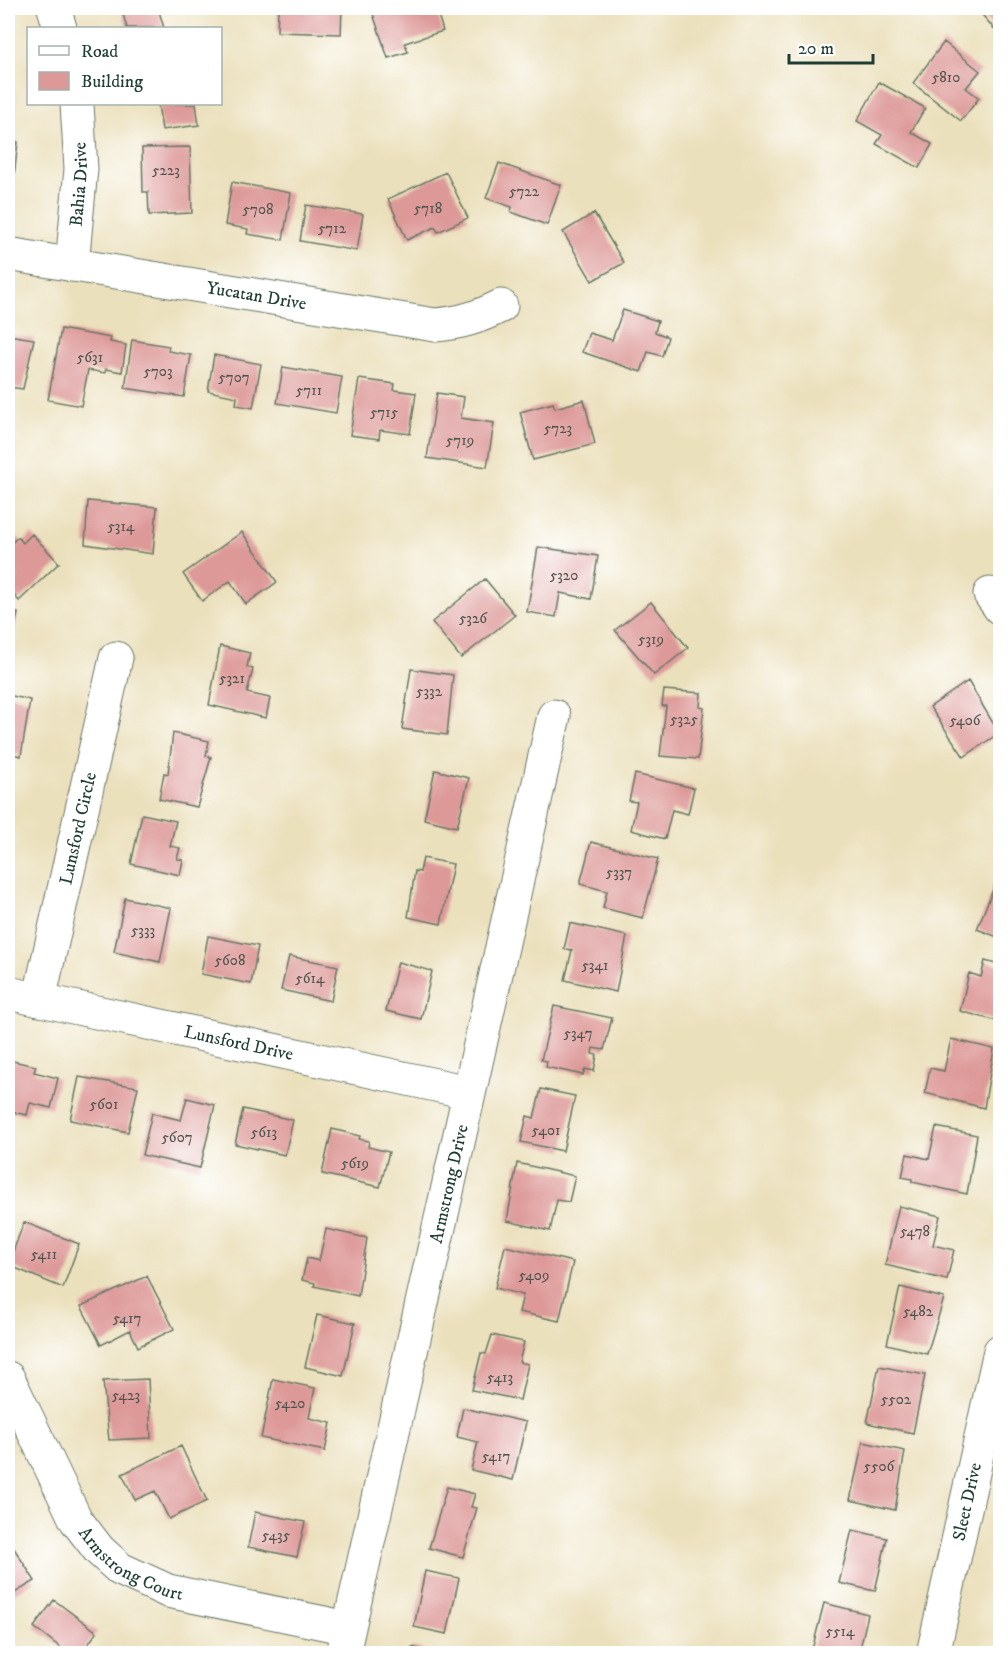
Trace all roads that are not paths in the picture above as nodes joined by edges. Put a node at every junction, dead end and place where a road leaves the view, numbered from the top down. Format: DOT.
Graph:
graph roads {
  1 [pos="54,8"];
  2 [pos="60,27"];
  3 [pos="77,105"];
  4 [pos="8,254"];
  5 [pos="72,265"];
  6 [pos="501,306"];
  7 [pos="116,658"];
  8 [pos="554,716"];
  9 [pos="8,993"];
  10 [pos="39,1000"];
  11 [pos="468,1092"];
  12 [pos="1000,1351"];
  13 [pos="8,1378"];
  14 [pos="345,1640"];
  15 [pos="933,1653"];
  1 -- 2 [label="street"];
  3 -- 5 [label="street, Bahia Drive"];
  4 -- 5 [label="street, Yucatan Drive"];
  5 -- 6 [label="street, Yucatan Drive"];
  7 -- 10 [label="street, Lunsford Circle"];
  8 -- 11 [label="street, Armstrong Drive"];
  9 -- 10 [label="street, Lunsford Drive"];
  10 -- 11 [label="street, Lunsford Drive"];
  11 -- 14 [label="street, Armstrong Drive"];
  12 -- 15 [label="street, Sleet Drive"];
  13 -- 14 [label="street, Armstrong Court"];
}
